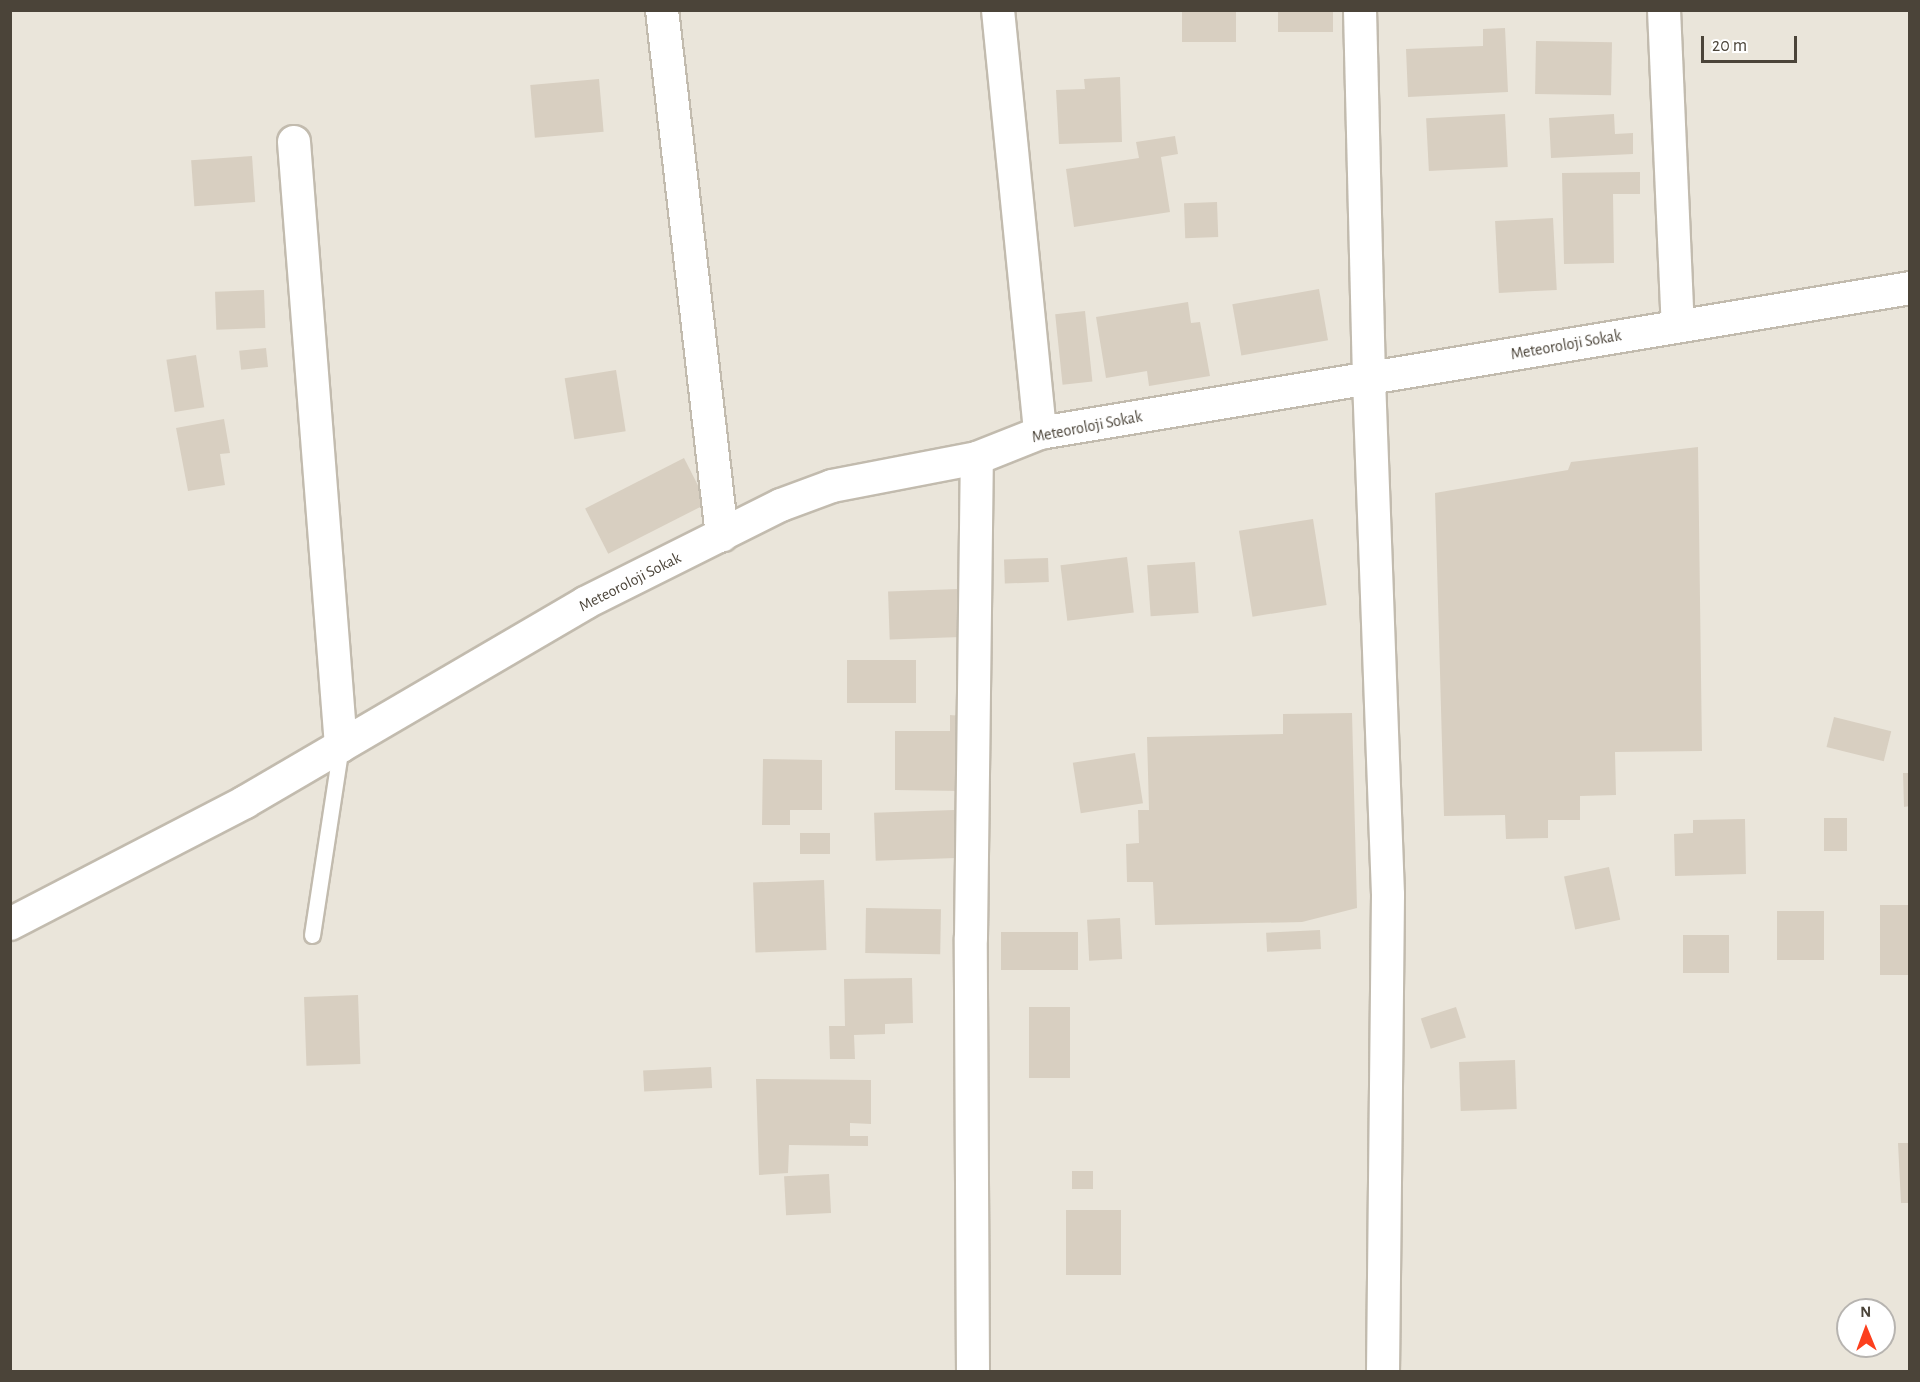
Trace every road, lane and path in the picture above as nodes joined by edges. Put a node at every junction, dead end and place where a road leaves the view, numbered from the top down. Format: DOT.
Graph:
graph roads {
  1 [pos="662,10"];
  2 [pos="998,10"];
  3 [pos="1360,10"];
  4 [pos="1665,10"];
  5 [pos="294,142"];
  6 [pos="1910,288"];
  7 [pos="1678,326"];
  8 [pos="1369,379"];
  9 [pos="1040,433"];
  10 [pos="977,458"];
  11 [pos="722,536"];
  12 [pos="341,746"];
  13 [pos="10,924"];
  14 [pos="312,934"];
  15 [pos="974,1371"];
  16 [pos="1383,1371"];
  1 -- 11 [label="street"];
  2 -- 9 [label="street"];
  3 -- 8 [label="street"];
  4 -- 7 [label="street"];
  5 -- 12 [label="street"];
  6 -- 7 [label="street, Meteoroloji Sokak"];
  7 -- 8 [label="street, Meteoroloji Sokak"];
  8 -- 9 [label="street, Meteoroloji Sokak"];
  8 -- 16 [label="street"];
  9 -- 10 [label="street, Meteoroloji Sokak"];
  10 -- 11 [label="street, Meteoroloji Sokak"];
  10 -- 15 [label="street"];
  11 -- 12 [label="street, Meteoroloji Sokak"];
  12 -- 13 [label="street, Meteoroloji Sokak"];
  12 -- 14 [label="lane"];
}
